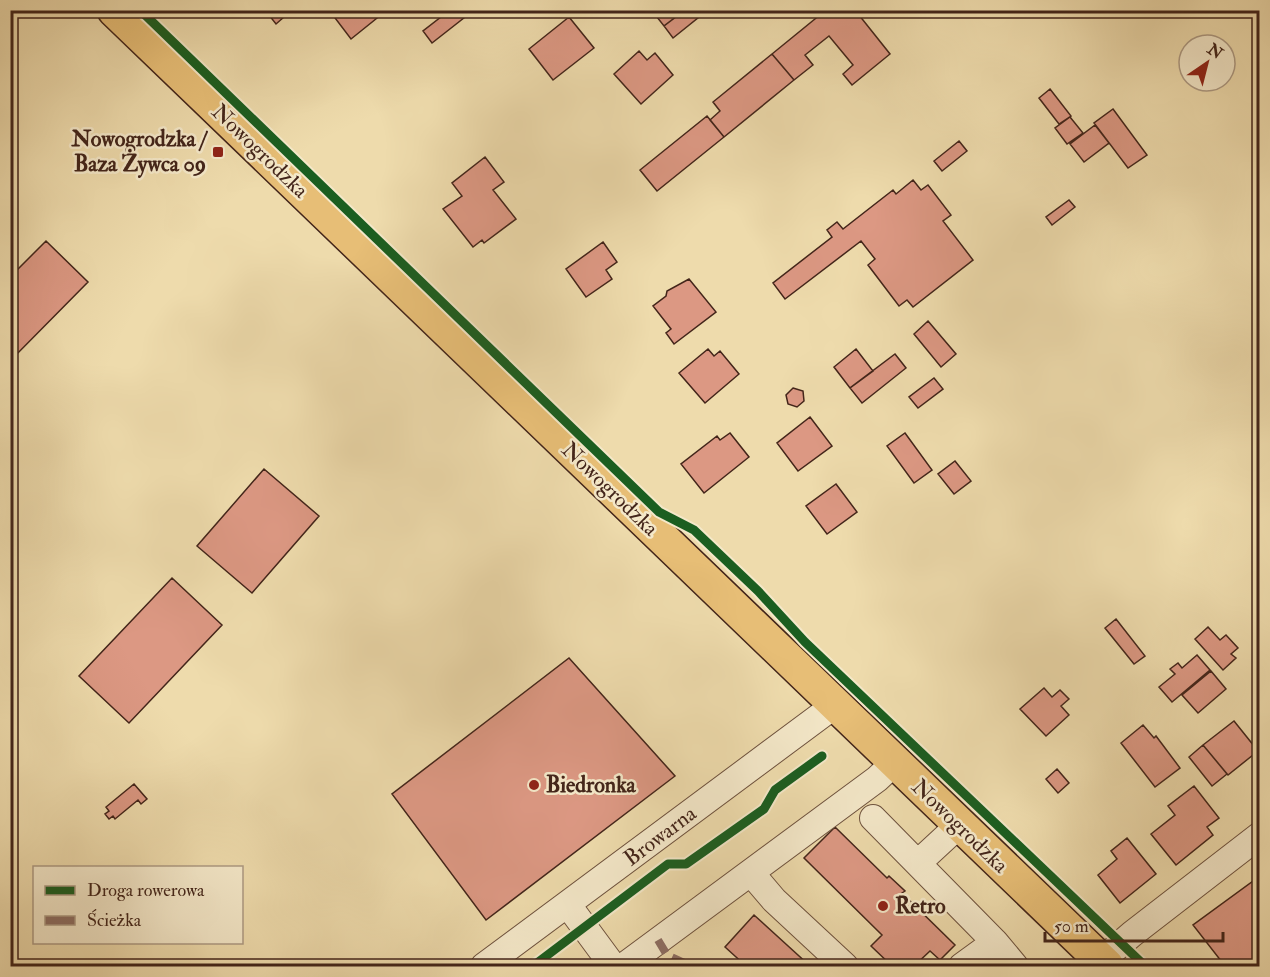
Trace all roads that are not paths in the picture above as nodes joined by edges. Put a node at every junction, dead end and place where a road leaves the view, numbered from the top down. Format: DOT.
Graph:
graph roads {
  1 [pos="114,10"];
  2 [pos="835,705"];
  3 [pos="894,763"];
  4 [pos="873,818"];
  5 [pos="959,825"];
  6 [pos="1260,835"];
  7 [pos="919,862"];
  8 [pos="751,873"];
  9 [pos="568,905"];
  10 [pos="994,942"];
  11 [pos="1101,965"];
  12 [pos="484,966"];
  13 [pos="613,966"];
  14 [pos="624,966"];
  15 [pos="845,966"];
  16 [pos="962,966"];
  17 [pos="1015,966"];
  1 -- 2 [label="main road, Nowogrodzka"];
  2 -- 3 [label="main road, Nowogrodzka"];
  2 -- 9 [label="street, Browarna"];
  3 -- 5 [label="main road, Nowogrodzka"];
  3 -- 8 [label="street"];
  4 -- 7 [label="street"];
  5 -- 7 [label="street"];
  5 -- 11 [label="main road, Nowogrodzka"];
  6 -- 11 [label="street"];
  7 -- 10 [label="street"];
  8 -- 14 [label="street"];
  8 -- 15 [label="street"];
  9 -- 12 [label="street, Browarna"];
  9 -- 13 [label="street"];
  10 -- 16 [label="street"];
  10 -- 17 [label="street"];
}
